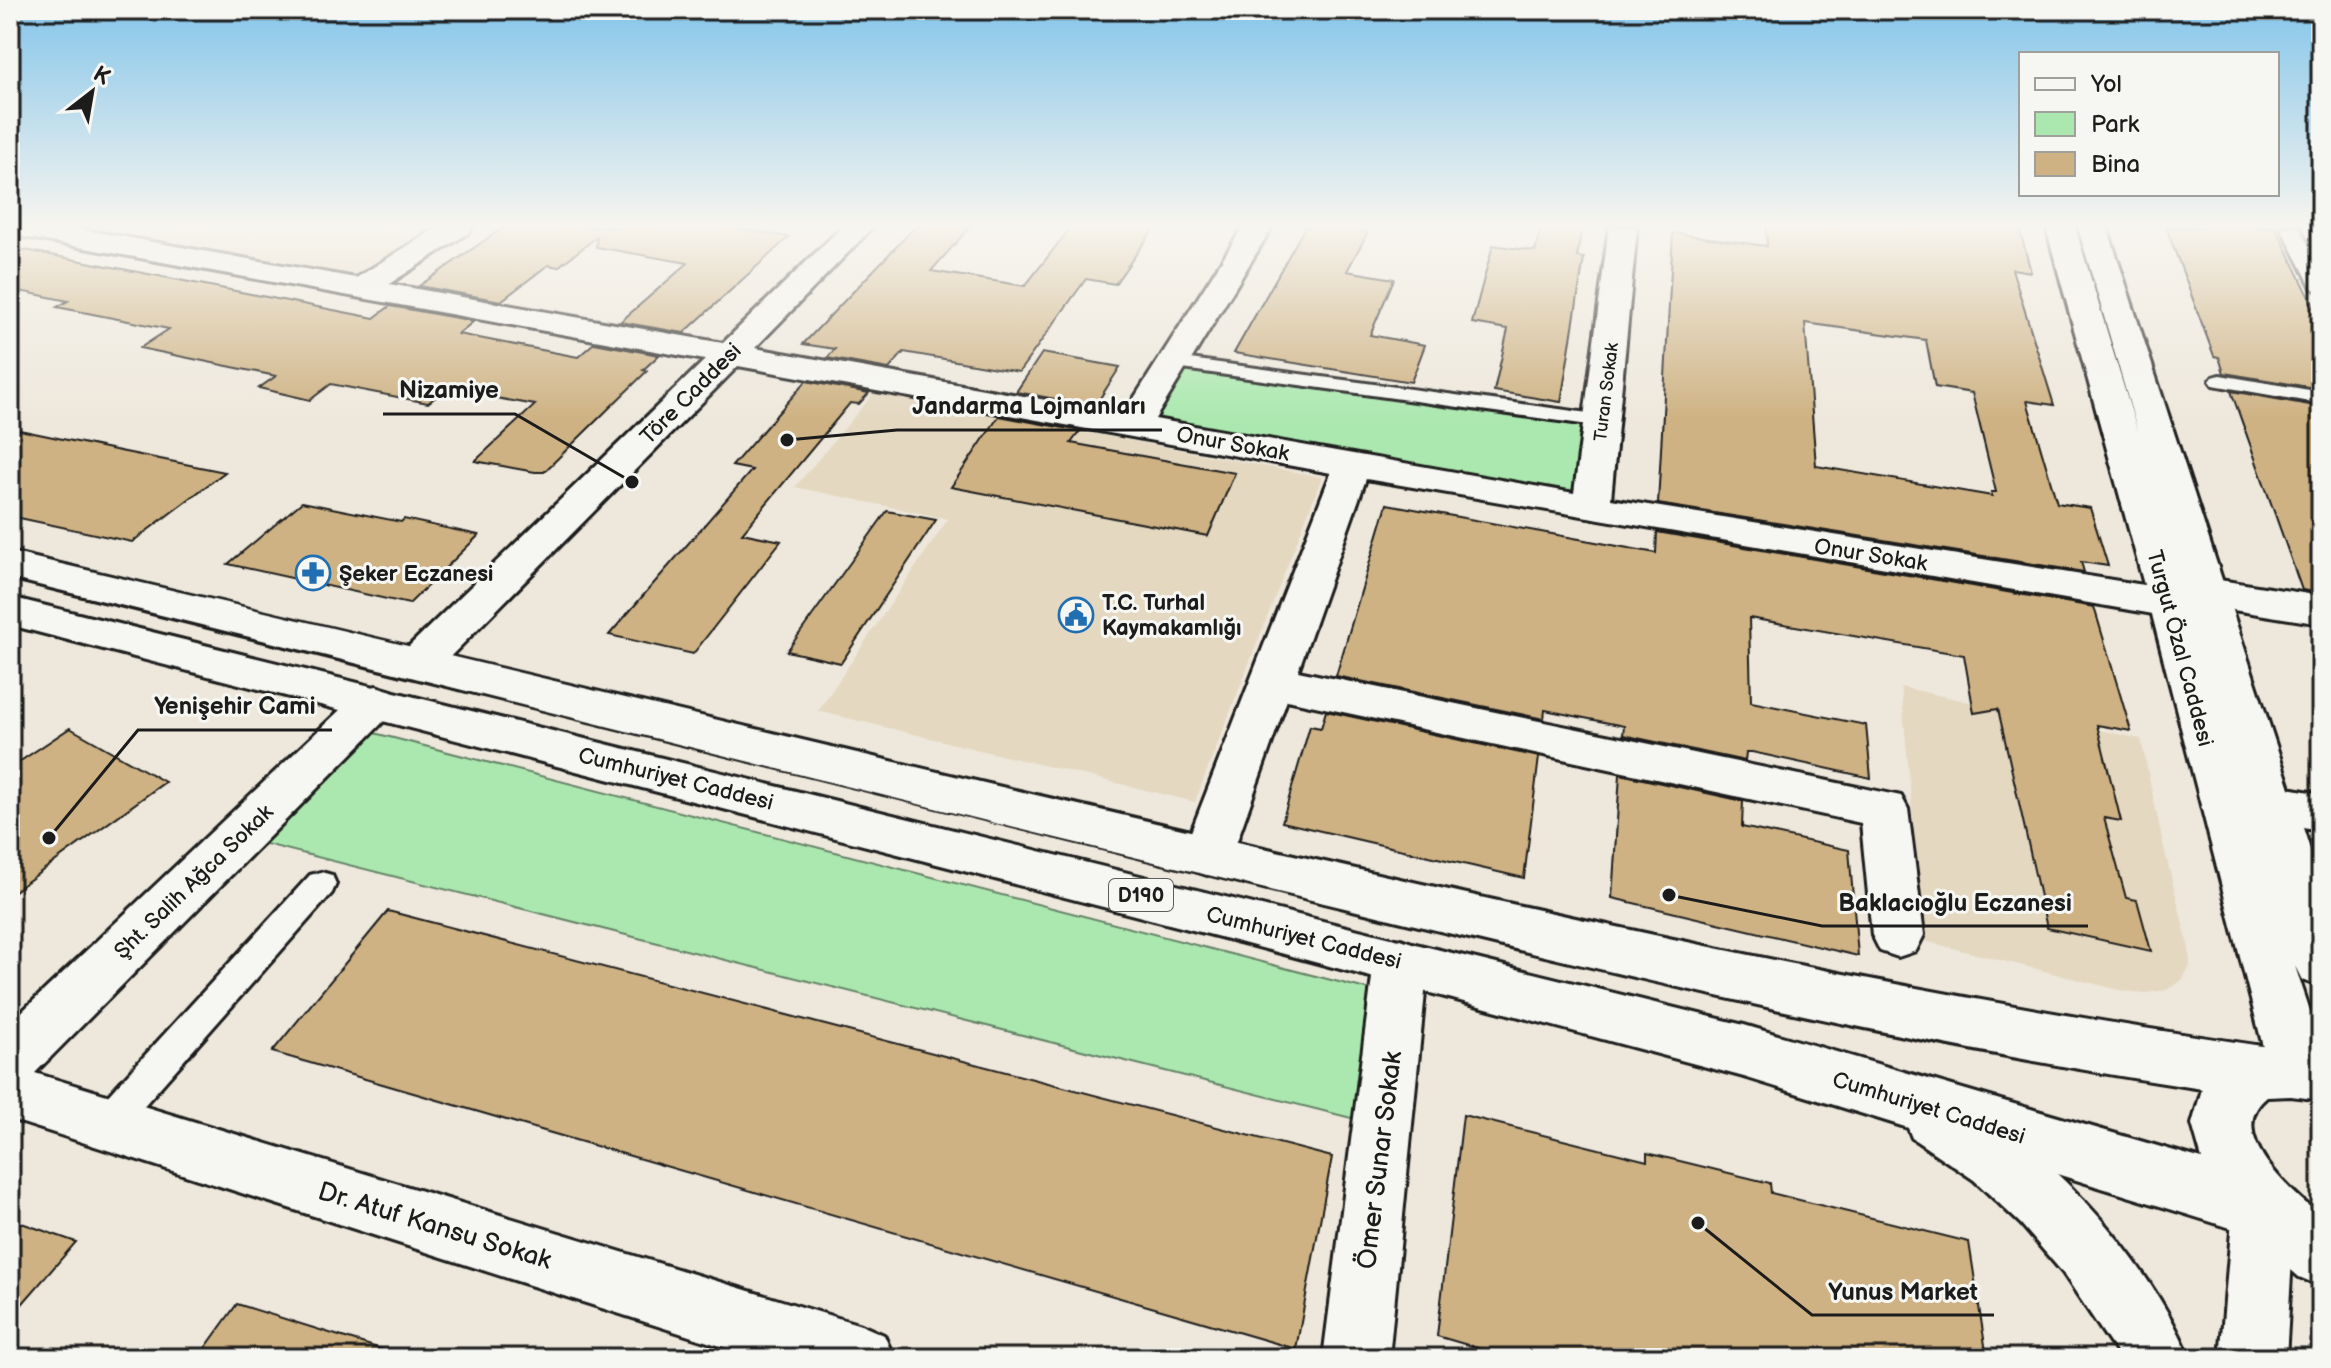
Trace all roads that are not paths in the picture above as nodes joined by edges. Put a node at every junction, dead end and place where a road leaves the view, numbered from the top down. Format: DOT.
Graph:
graph roads {
  1 [pos="378,291"];
  2 [pos="794,291"];
  3 [pos="1219,291"];
  4 [pos="1616,291"];
  5 [pos="2083,291"];
  6 [pos="2110,291"];
  7 [pos="731,352"];
  8 [pos="1175,363"];
  9 [pos="2220,381"];
  10 [pos="2321,398"];
  11 [pos="1603,421"];
  12 [pos="1134,425"];
  13 [pos="1353,465"];
  14 [pos="1591,508"];
  15 [pos="10,565"];
  16 [pos="2196,602"];
  17 [pos="2321,610"];
  18 [pos="10,611"];
  19 [pos="420,661"];
  20 [pos="1272,681"];
  21 [pos="376,702"];
  22 [pos="2272,804"];
  23 [pos="2321,813"];
  24 [pos="1207,855"];
  25 [pos="321,884"];
  26 [pos="1898,935"];
  27 [pos="1401,962"];
  28 [pos="2321,964"];
  29 [pos="10,1060"];
  30 [pos="2293,1072"];
  31 [pos="10,1092"];
  32 [pos="1908,1101"];
  33 [pos="106,1123"];
  34 [pos="2264,1208"];
  35 [pos="2321,1255"];
  36 [pos="861,1358"];
  37 [pos="1356,1358"];
  38 [pos="2157,1358"];
  39 [pos="2253,1358"];
  1 -- 7 [label="main road, Onur Sokak"];
  2 -- 7 [label="main road, Töre Caddesi"];
  3 -- 8 [label="main road"];
  4 -- 11 [label="main road, Turan Sokak"];
  5 -- 16 [label="main road, Turgut Özal Caddesi"];
  6 -- 16 [label="main road, Turgut Özal Caddesi"];
  7 -- 12 [label="main road, Onur Sokak"];
  7 -- 19 [label="main road, Töre Caddesi"];
  8 -- 11 [label="lane"];
  8 -- 12 [label="main road"];
  9 -- 10 [label="lane"];
  11 -- 14 [label="main road, Turan Sokak"];
  12 -- 13 [label="main road, Onur Sokak"];
  13 -- 14 [label="main road, Onur Sokak"];
  13 -- 20 [label="main road"];
  14 -- 16 [label="main road, Onur Sokak"];
  15 -- 19 [label="main road, D190"];
  16 -- 17 [label="main road, Onur Sokak"];
  16 -- 22 [label="main road, Turgut Özal Caddesi"];
  16 -- 30 [label="main road, Turgut Özal Caddesi"];
  18 -- 21 [label="main road, Cumhuriyet Caddesi / D190"];
  19 -- 24 [label="main road, D190"];
  20 -- 24 [label="main road"];
  20 -- 26 [label="main road"];
  21 -- 27 [label="main road, Cumhuriyet Caddesi / D190"];
  21 -- 29 [label="main road, Şht. Salih Ağca Sokak"];
  22 -- 23 [label="main road"];
  22 -- 28 [label="main road, Turgut Özal Caddesi"];
  24 -- 30 [label="main road, D190"];
  25 -- 33 [label="lane"];
  27 -- 32 [label="main road, Cumhuriyet Caddesi / D190"];
  27 -- 37 [label="main road, Ömer Sunar Sokak"];
  30 -- 34 [label="main road, Cumhuriyet Caddesi"];
  31 -- 33 [label="main road, Dr. Atuf Kansu Sokak"];
  32 -- 34 [label="main road, Cumhuriyet Caddesi / D190"];
  32 -- 38 [label="main road"];
  33 -- 36 [label="main road, Dr. Atuf Kansu Sokak"];
  34 -- 35 [label="main road, Cumhuriyet Caddesi"];
  34 -- 39 [label="main road"];
}
